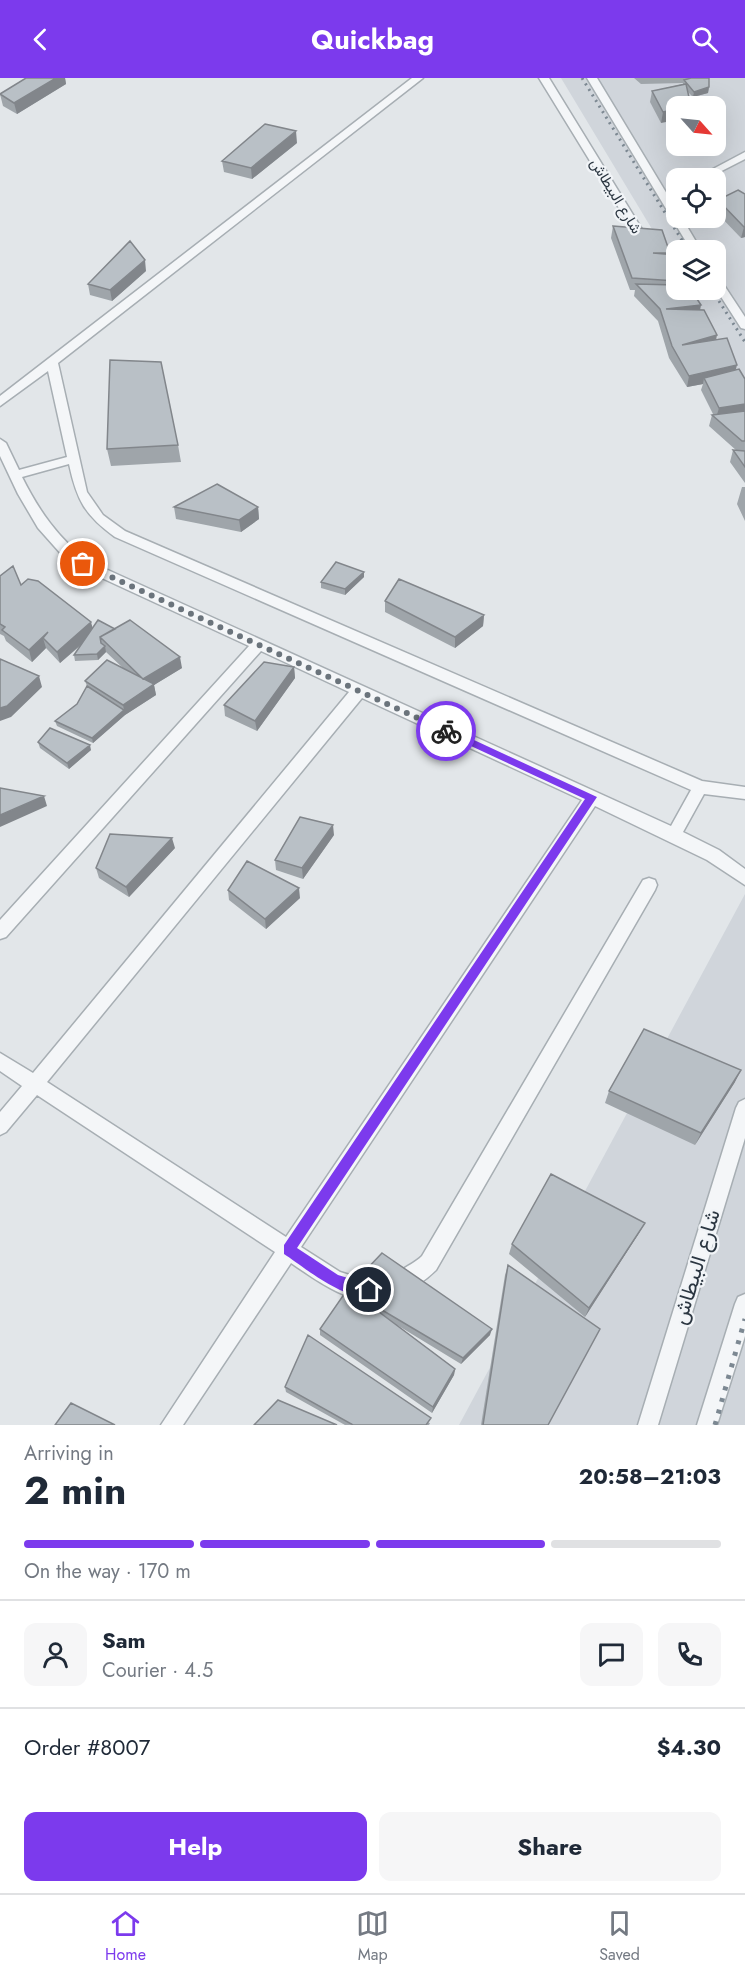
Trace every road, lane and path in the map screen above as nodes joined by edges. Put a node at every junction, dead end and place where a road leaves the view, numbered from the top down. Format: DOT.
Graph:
graph roads {
  1 [pos="418,78"];
  2 [pos="544,78"];
  3 [pos="592,78"];
  4 [pos="745,154"];
  5 [pos="719,168"];
  6 [pos="666,194"];
  7 [pos="654,257"];
  8 [pos="726,296"];
  9 [pos="745,326"];
  10 [pos="52,362"];
  11 [pos="0,402"];
  12 [pos="0,443"];
  13 [pos="73,459"];
  14 [pos="15,475"];
  15 [pos="258,645"];
  16 [pos="360,691"];
  17 [pos="700,787"];
  18 [pos="745,793"];
  19 [pos="592,797"];
  20 [pos="674,835"];
  21 [pos="745,878"];
  22 [pos="649,885"];
  23 [pos="0,932"];
  24 [pos="0,1061"];
  25 [pos="34,1084"];
  26 [pos="745,1108"];
  27 [pos="0,1126"];
  28 [pos="288,1249"];
  29 [pos="745,1304"];
  30 [pos="171,1425"];
  31 [pos="648,1425"];
  32 [pos="707,1425"];
  1 -- 10 [label="lane"];
  2 -- 7 [label="lane, شارع البيطاش"];
  3 -- 6 [label="lane"];
  4 -- 5 [label="lane"];
  8 -- 9 [label="lane"];
  10 -- 11 [label="lane"];
  10 -- 13 [label="lane"];
  12 -- 14 [label="lane"];
  13 -- 14 [label="lane"];
  13 -- 17 [label="lane"];
  14 -- 15 [label="lane"];
  15 -- 16 [label="lane"];
  15 -- 23 [label="lane"];
  16 -- 19 [label="lane"];
  16 -- 25 [label="lane"];
  17 -- 18 [label="lane"];
  17 -- 20 [label="lane"];
  19 -- 20 [label="lane"];
  19 -- 28 [label="lane"];
  20 -- 21 [label="lane"];
  22 -- 28 [label="lane"];
  24 -- 25 [label="lane"];
  25 -- 27 [label="lane"];
  25 -- 28 [label="lane"];
  26 -- 31 [label="lane, شارع البيطاش"];
  28 -- 30 [label="lane"];
  29 -- 32 [label="lane"];
}
